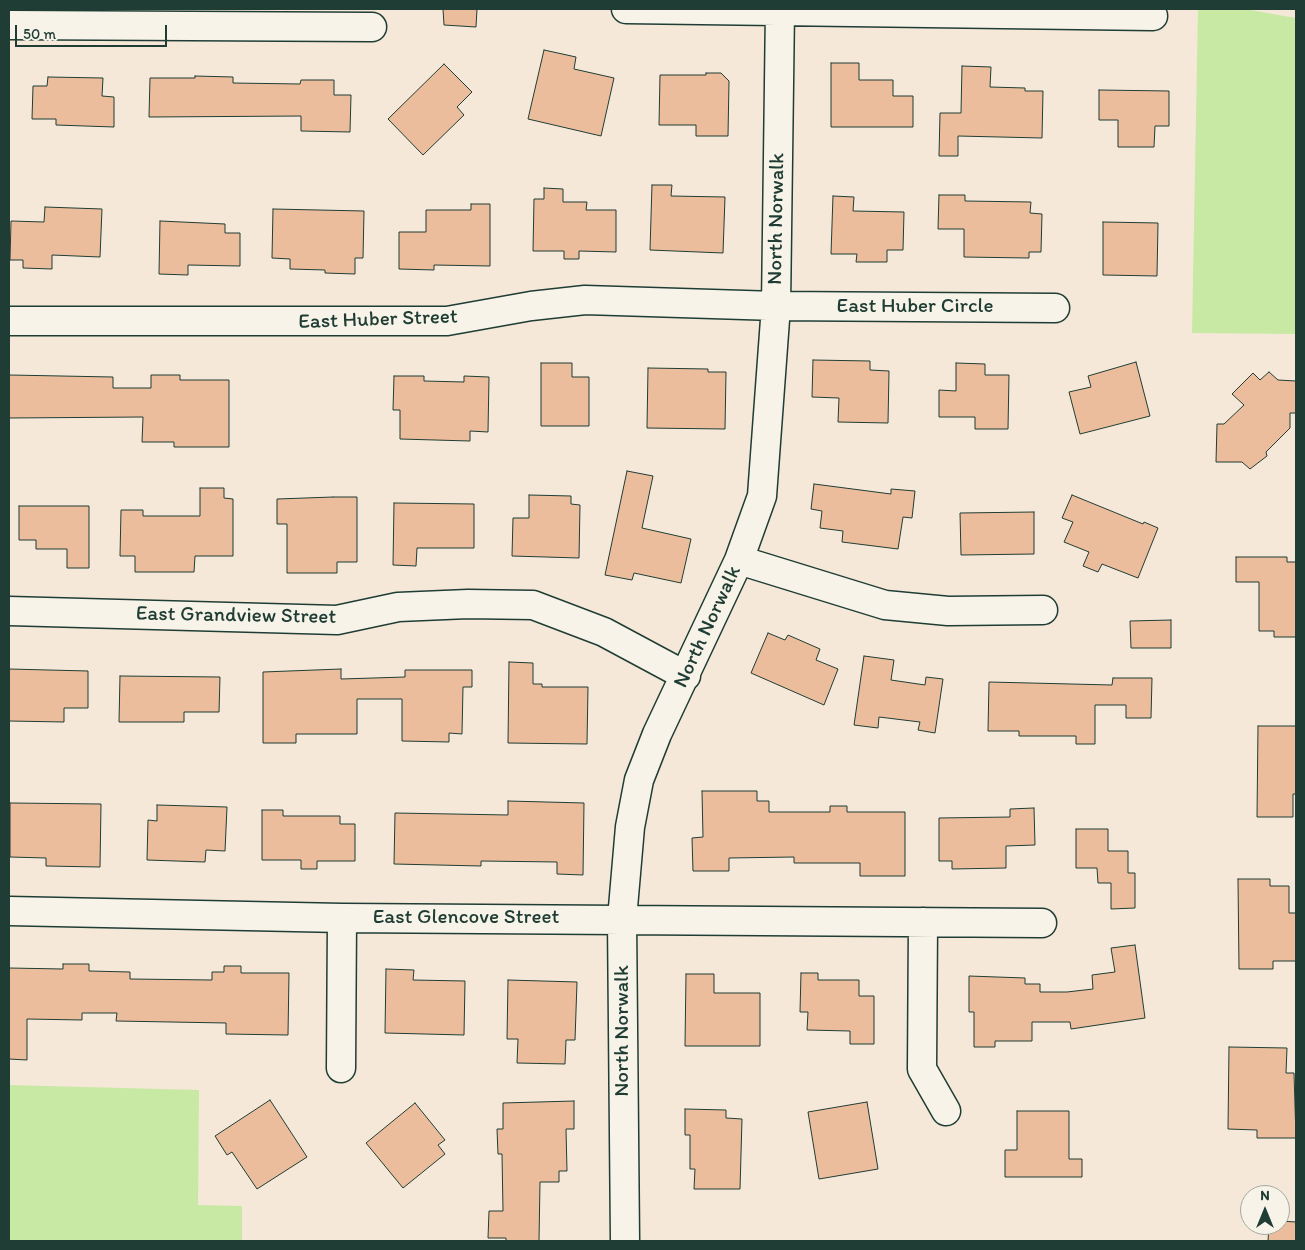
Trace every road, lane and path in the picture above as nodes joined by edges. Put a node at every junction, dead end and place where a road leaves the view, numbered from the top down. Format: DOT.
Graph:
graph roads {
  1 [pos="626,9"];
  2 [pos="780,10"];
  3 [pos="1153,16"];
  4 [pos="9,25"];
  5 [pos="372,27"];
  6 [pos="776,306"];
  7 [pos="1055,308"];
  8 [pos="9,321"];
  9 [pos="739,560"];
  10 [pos="1043,610"];
  11 [pos="9,611"];
  12 [pos="686,676"];
  13 [pos="9,911"];
  14 [pos="342,918"];
  15 [pos="622,919"];
  16 [pos="923,922"];
  17 [pos="1042,923"];
  18 [pos="342,1068"];
  19 [pos="946,1111"];
  20 [pos="625,1241"];
  1 -- 2 [label="street"];
  2 -- 3 [label="street"];
  2 -- 6 [label="street, North Norwalk"];
  4 -- 5 [label="street"];
  6 -- 7 [label="street, East Huber Circle"];
  6 -- 8 [label="street, East Huber Street"];
  6 -- 9 [label="street, North Norwalk"];
  9 -- 10 [label="street"];
  9 -- 12 [label="street, North Norwalk"];
  11 -- 12 [label="street, East Grandview Street"];
  12 -- 15 [label="street, North Norwalk"];
  13 -- 14 [label="street, East Glencove Street"];
  14 -- 15 [label="street, East Glencove Street"];
  14 -- 18 [label="street"];
  15 -- 16 [label="street, East Glencove Street"];
  15 -- 20 [label="street, North Norwalk"];
  16 -- 17 [label="street, East Glencove Street"];
  16 -- 19 [label="street"];
}
